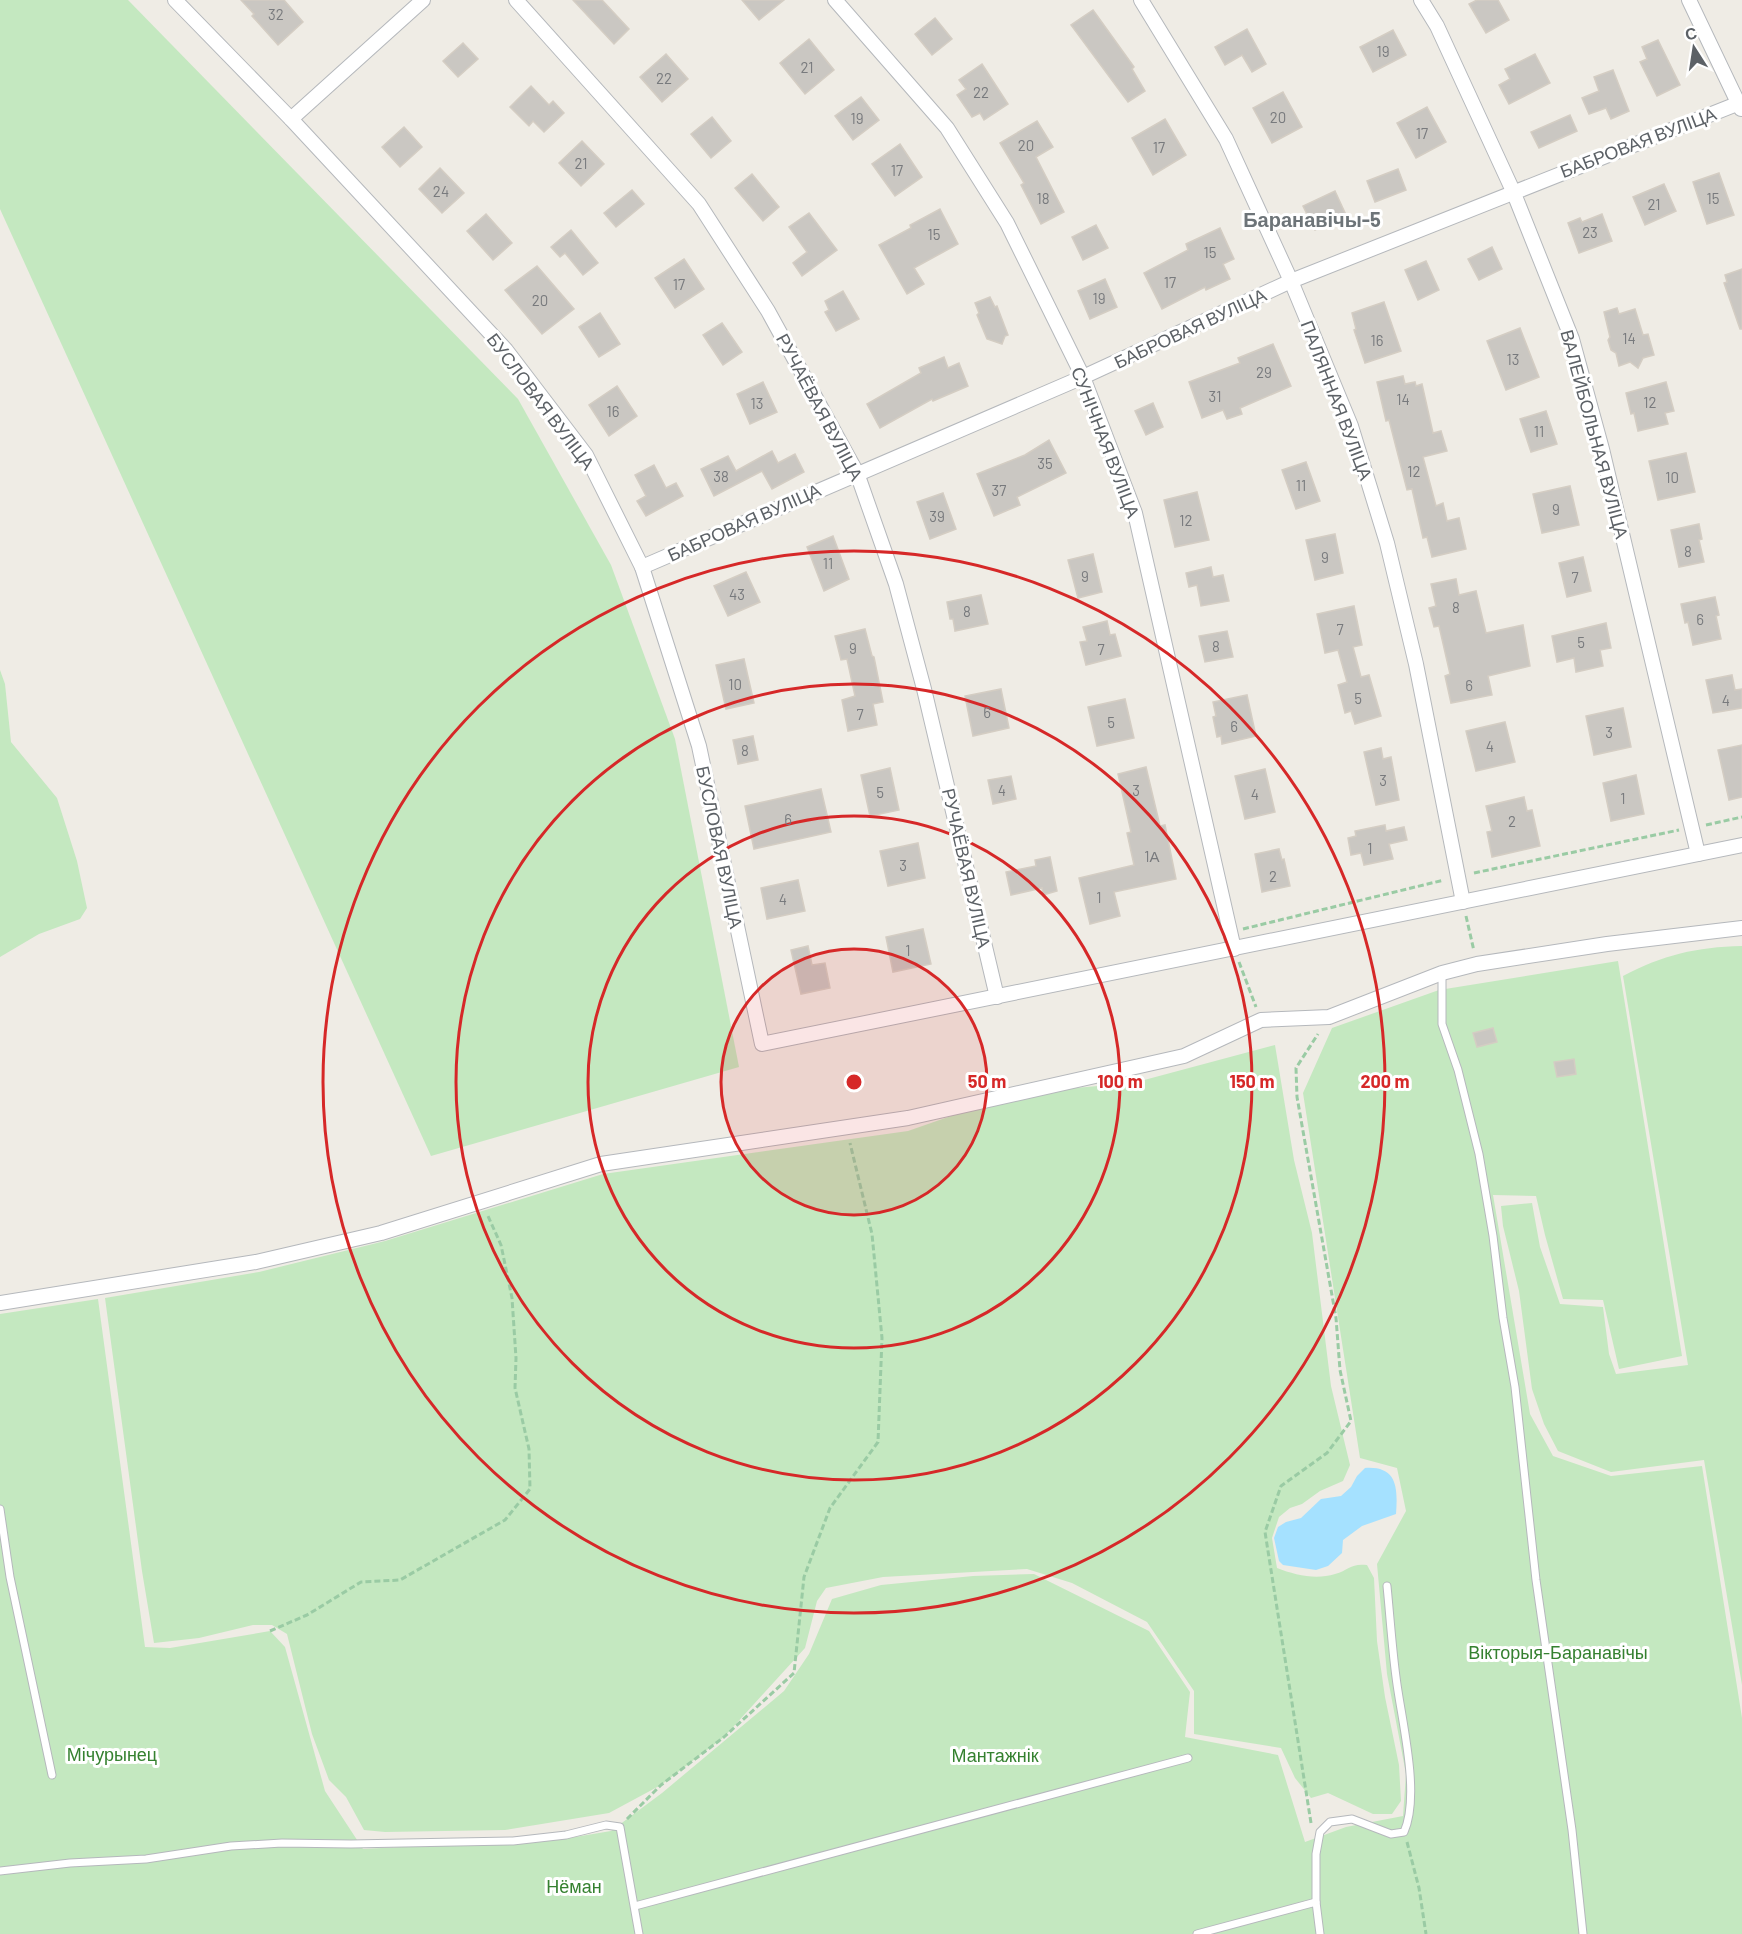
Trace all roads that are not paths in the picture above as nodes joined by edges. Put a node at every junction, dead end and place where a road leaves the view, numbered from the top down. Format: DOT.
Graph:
graph roads {
  1 [pos="175,0"];
  2 [pos="423,0"];
  3 [pos="516,0"];
  4 [pos="835,0"];
  5 [pos="1141,0"];
  6 [pos="1421,0"];
  7 [pos="1689,0"];
  8 [pos="1741,105"];
  9 [pos="291,119"];
  10 [pos="1513,191"];
  11 [pos="1291,281"];
  12 [pos="1083,377"];
  13 [pos="857,473"];
  14 [pos="642,567"];
  15 [pos="1742,845"];
  16 [pos="1698,854"];
  17 [pos="1463,902"];
  18 [pos="1742,928"];
  19 [pos="1234,949"];
  20 [pos="1442,973"];
  21 [pos="997,997"];
  22 [pos="0,1303"];
  23 [pos="0,1509"];
  24 [pos="1387,1586"];
  25 [pos="1188,1758"];
  26 [pos="52,1775"];
  27 [pos="0,1871"];
  28 [pos="1316,1902"];
  29 [pos="635,1906"];
  30 [pos="639,1934"];
  31 [pos="1197,1934"];
  32 [pos="1320,1934"];
  33 [pos="1583,1934"];
  1 -- 9 [label="street, БУСЛОВАЯ ВУЛІЦА"];
  2 -- 9 [label="street"];
  3 -- 13 [label="street, РУЧАЁВАЯ ВУЛІЦА"];
  4 -- 12 [label="street, СУНІЧНАЯ ВУЛІЦА"];
  5 -- 11 [label="street, ПАЛЯННАЯ ВУЛІЦА"];
  6 -- 10 [label="street, ВАЛЕЙБОЛЬНАЯ ВУЛІЦА"];
  7 -- 8 [label="street"];
  8 -- 10 [label="street, БАБРОВАЯ ВУЛІЦА"];
  9 -- 14 [label="street, БУСЛОВАЯ ВУЛІЦА"];
  10 -- 11 [label="street, БАБРОВАЯ ВУЛІЦА"];
  10 -- 16 [label="street, ВАЛЕЙБОЛЬНАЯ ВУЛІЦА"];
  11 -- 12 [label="street, БАБРОВАЯ ВУЛІЦА"];
  11 -- 17 [label="street, ПАЛЯННАЯ ВУЛІЦА"];
  12 -- 13 [label="street, БАБРОВАЯ ВУЛІЦА"];
  12 -- 19 [label="street, СУНІЧНАЯ ВУЛІЦА"];
  13 -- 14 [label="street, БАБРОВАЯ ВУЛІЦА"];
  13 -- 21 [label="street, РУЧАЁВАЯ ВУЛІЦА"];
  14 -- 21 [label="street, БУСЛОВАЯ ВУЛІЦА"];
  15 -- 16 [label="street"];
  16 -- 17 [label="street"];
  17 -- 19 [label="street"];
  18 -- 20 [label="street"];
  19 -- 21 [label="street"];
  20 -- 22 [label="street"];
  20 -- 33 [label="lane"];
  23 -- 26 [label="lane"];
  24 -- 28 [label="lane"];
  25 -- 29 [label="lane"];
  27 -- 29 [label="lane"];
  28 -- 31 [label="lane"];
  28 -- 32 [label="lane"];
  29 -- 30 [label="lane"];
}
